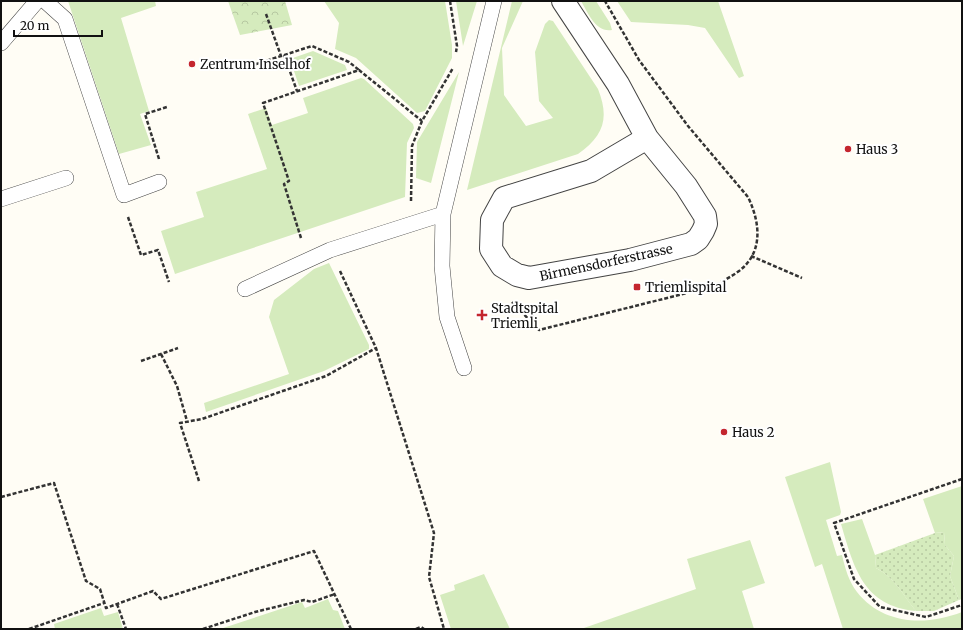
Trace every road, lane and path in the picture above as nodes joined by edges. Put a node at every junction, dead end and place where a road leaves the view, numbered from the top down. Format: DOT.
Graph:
graph roads {
  1 [pos="37,1"];
  2 [pos="45,1"];
  3 [pos="450,1"];
  4 [pos="494,1"];
  5 [pos="563,1"];
  6 [pos="605,1"];
  7 [pos="266,14"];
  8 [pos="1,43"];
  9 [pos="283,56"];
  10 [pos="456,58"];
  11 [pos="455,64"];
  12 [pos="244,68"];
  13 [pos="359,70"];
  14 [pos="297,91"];
  15 [pos="168,107"];
  16 [pos="422,121"];
  17 [pos="647,138"];
  18 [pos="66,178"];
  19 [pos="159,182"];
  20 [pos="1,199"];
  21 [pos="411,203"];
  22 [pos="127,214"];
  23 [pos="443,214"];
  24 [pos="301,238"];
  25 [pos="751,256"];
  26 [pos="338,268"];
  27 [pos="802,278"];
  28 [pos="169,282"];
  29 [pos="245,289"];
  30 [pos="509,298"];
  31 [pos="178,348"];
  32 [pos="376,348"];
  33 [pos="161,354"];
  34 [pos="141,361"];
  35 [pos="464,368"];
  36 [pos="188,421"];
  37 [pos="962,479"];
  38 [pos="199,481"];
  39 [pos="1,497"];
  40 [pos="335,594"];
  41 [pos="104,603"];
  42 [pos="117,604"];
  43 [pos="962,605"];
  44 [pos="29,629"];
  45 [pos="126,629"];
  46 [pos="203,629"];
  47 [pos="350,629"];
  48 [pos="416,629"];
  49 [pos="424,629"];
  50 [pos="444,629"];
  1 -- 8 [label="lane"];
  2 -- 19 [label="lane"];
  3 -- 10 [label="path"];
  4 -- 23 [label="lane"];
  5 -- 17 [label="street, Birmensdorferstrasse"];
  6 -- 25 [label="path"];
  7 -- 9 [label="path"];
  9 -- 12 [label="path"];
  9 -- 13 [label="path"];
  9 -- 14 [label="path"];
  11 -- 16 [label="path"];
  13 -- 14 [label="path"];
  13 -- 16 [label="path"];
  14 -- 24 [label="path"];
  15 -- 19 [label="path"];
  16 -- 21 [label="path"];
  17 -- 17 [label="street, Birmensdorferstrasse"];
  18 -- 20 [label="lane"];
  22 -- 28 [label="path"];
  23 -- 29 [label="lane"];
  23 -- 35 [label="lane"];
  25 -- 27 [label="path"];
  25 -- 30 [label="path"];
  26 -- 32 [label="path"];
  31 -- 33 [label="path"];
  32 -- 36 [label="path"];
  32 -- 50 [label="path"];
  33 -- 34 [label="path"];
  33 -- 36 [label="path"];
  36 -- 38 [label="path"];
  37 -- 43 [label="path"];
  39 -- 41 [label="path"];
  40 -- 42 [label="path"];
  40 -- 46 [label="path"];
  40 -- 47 [label="path"];
  41 -- 42 [label="path"];
  41 -- 44 [label="path"];
  42 -- 45 [label="path"];
  48 -- 49 [label="path"];
}
